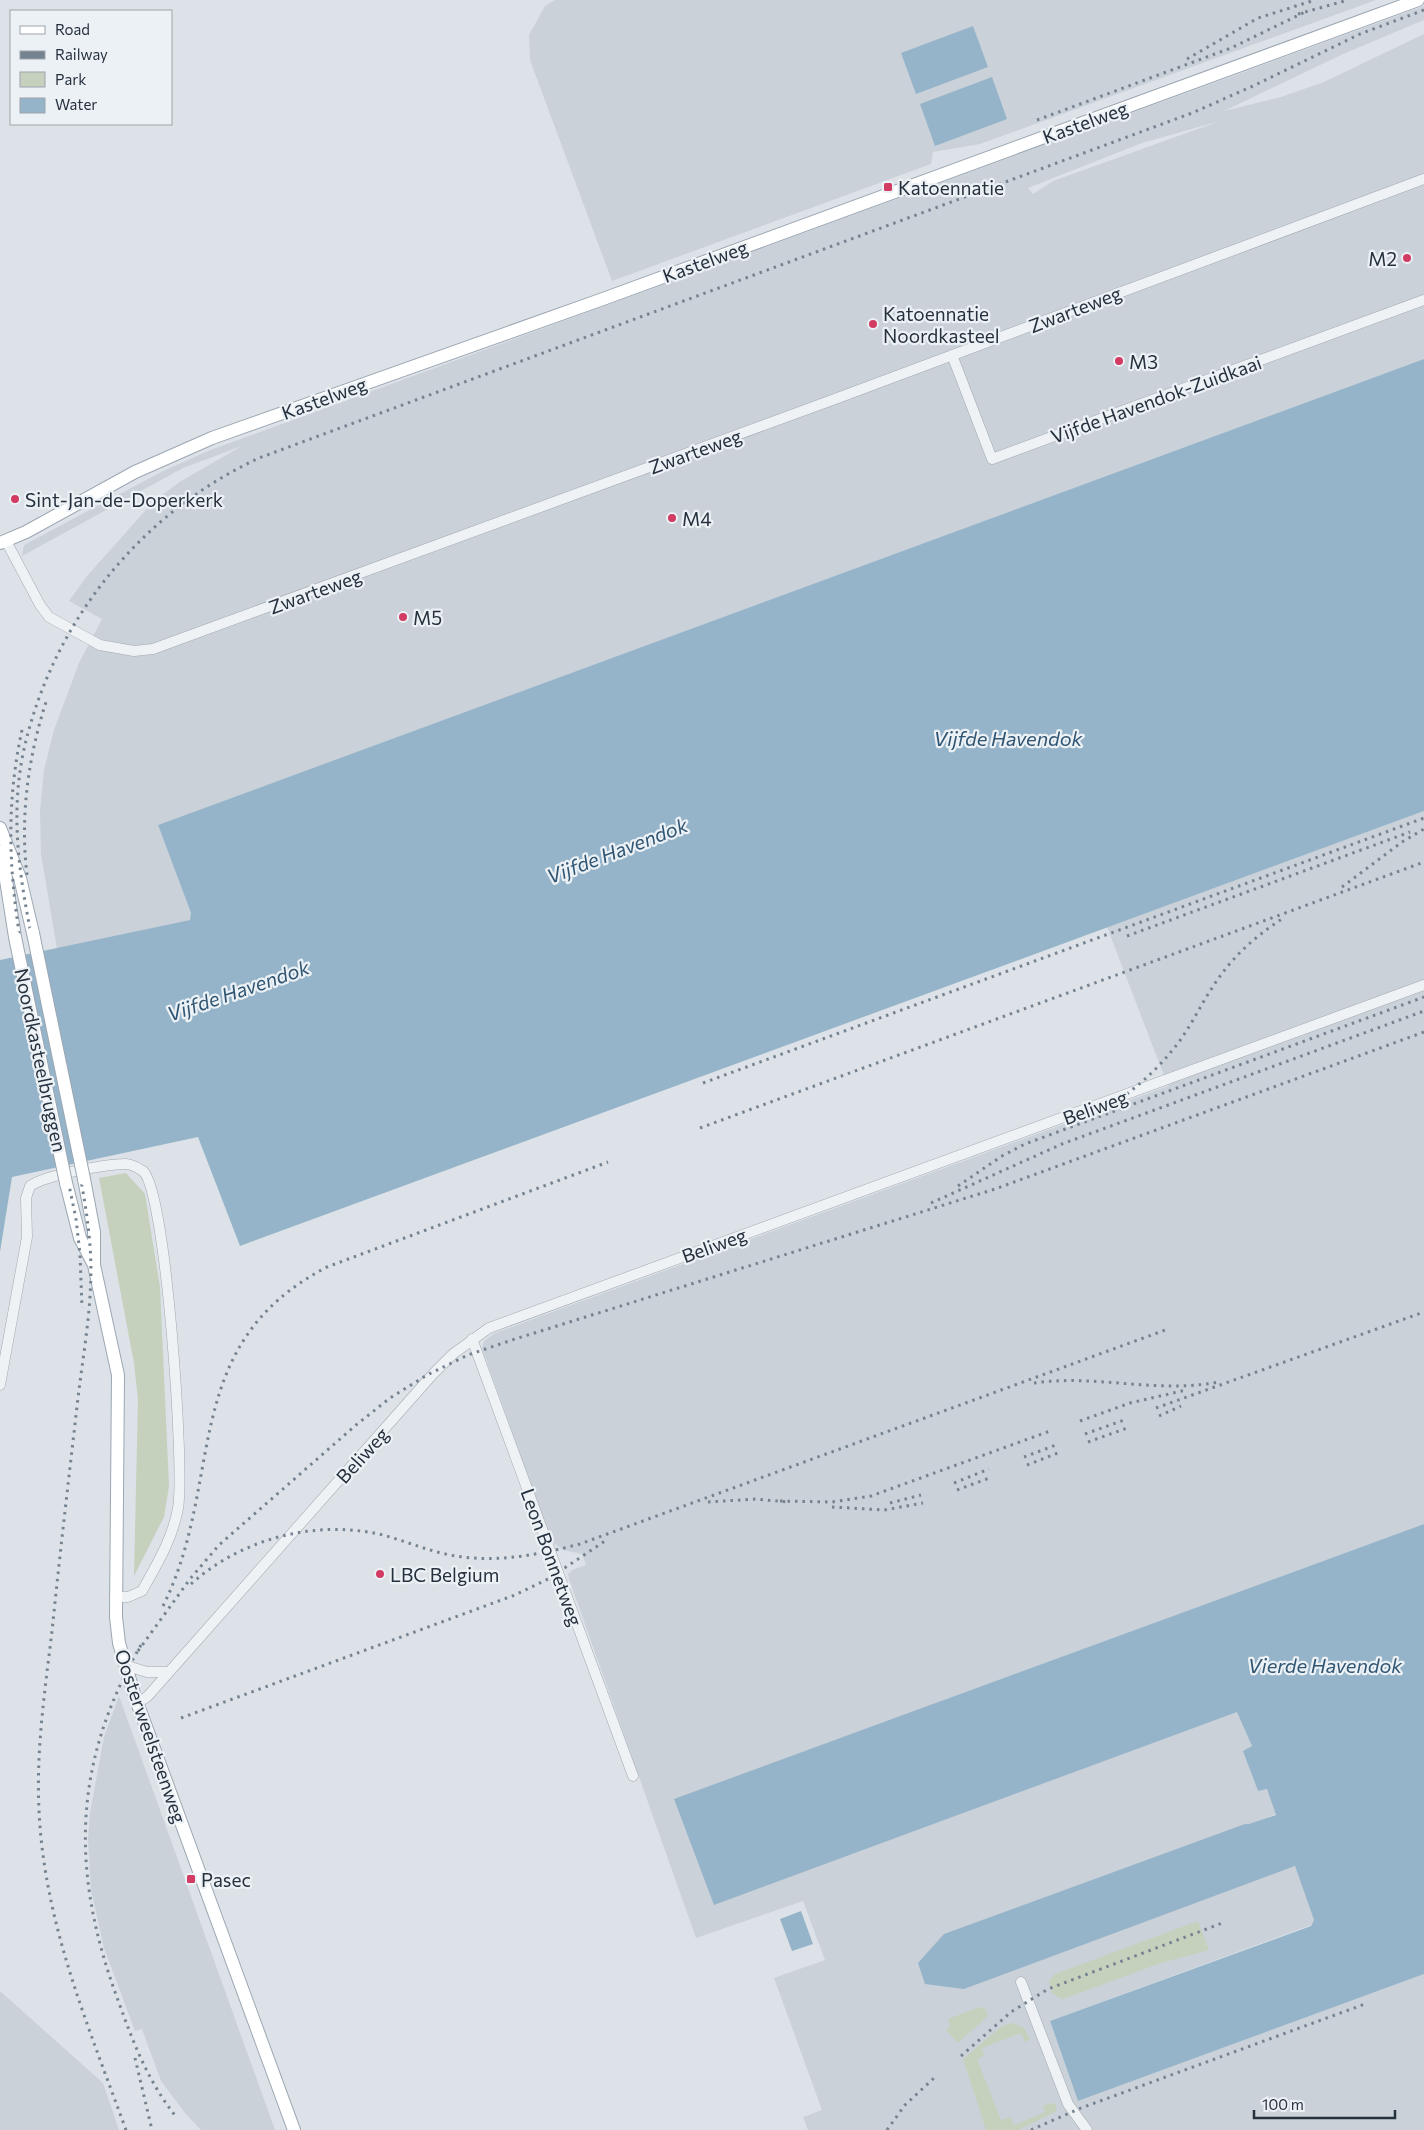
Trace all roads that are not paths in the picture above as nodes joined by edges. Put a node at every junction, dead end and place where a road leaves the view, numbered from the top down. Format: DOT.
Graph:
graph roads {
  1 [pos="1418,0"];
  2 [pos="1424,179"];
  3 [pos="1424,300"];
  4 [pos="952,355"];
  5 [pos="3,542"];
  6 [pos="0,828"];
  7 [pos="4,842"];
  8 [pos="1424,986"];
  9 [pos="84,1179"];
  10 [pos="66,1183"];
  11 [pos="94,1265"];
  12 [pos="472,1339"];
  13 [pos="0,1385"];
  14 [pos="115,1597"];
  15 [pos="124,1665"];
  16 [pos="168,1672"];
  17 [pos="138,1703"];
  18 [pos="633,1776"];
  19 [pos="1021,1982"];
  20 [pos="294,2130"];
  21 [pos="1087,2130"];
  1 -- 5 [label="main road, Kastelweg"];
  2 -- 4 [label="street, Zwarteweg"];
  3 -- 4 [label="street, Vijfde Havendok-Zuidkaai"];
  4 -- 5 [label="street, Zwarteweg"];
  6 -- 7 [label="main road"];
  7 -- 9 [label="main road, Noordkasteelbruggen, bridge"];
  7 -- 10 [label="main road, Noordkasteelbruggen, bridge"];
  8 -- 12 [label="street, Beliweg"];
  9 -- 11 [label="main road, Oosterweelsteenweg"];
  10 -- 11 [label="main road, Oosterweelsteenweg"];
  11 -- 14 [label="main road, Oosterweelsteenweg"];
  12 -- 16 [label="street, Beliweg"];
  12 -- 18 [label="street, Leon Bonnetweg"];
  13 -- 14 [label="street"];
  14 -- 15 [label="main road, Oosterweelsteenweg"];
  15 -- 16 [label="street"];
  15 -- 17 [label="main road, Oosterweelsteenweg"];
  16 -- 17 [label="street, Beliweg"];
  17 -- 20 [label="main road, Oosterweelsteenweg"];
  19 -- 21 [label="street"];
}
